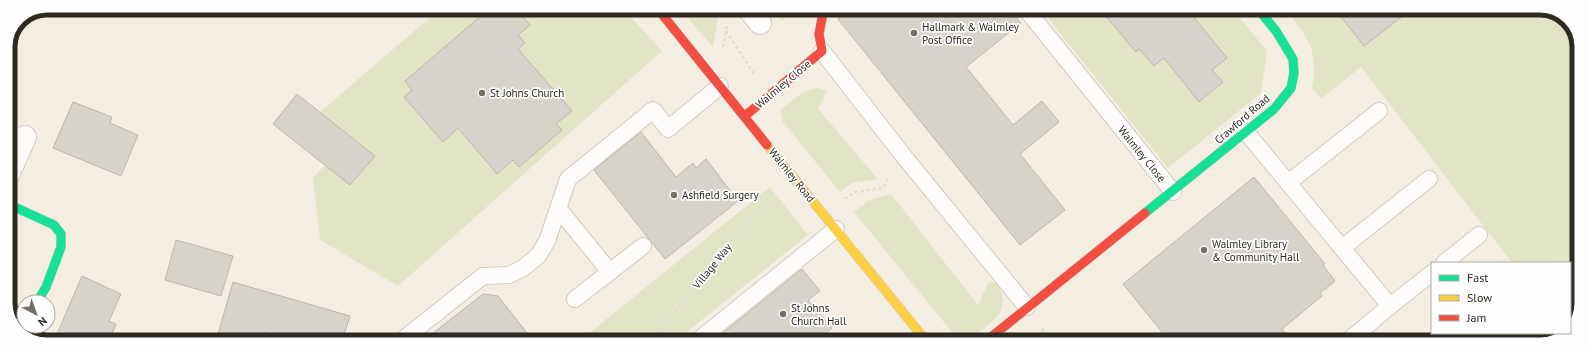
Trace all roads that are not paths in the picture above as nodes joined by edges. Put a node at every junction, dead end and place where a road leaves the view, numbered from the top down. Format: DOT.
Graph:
graph roads {
  1 [pos="663,15"];
  2 [pos="823,15"];
  3 [pos="1030,15"];
  4 [pos="1263,15"];
  5 [pos="822,51"];
  6 [pos="720,86"];
  7 [pos="1379,111"];
  8 [pos="745,116"];
  9 [pos="1246,132"];
  10 [pos="25,137"];
  11 [pos="15,159"];
  12 [pos="1429,179"];
  13 [pos="1288,183"];
  14 [pos="1173,192"];
  15 [pos="15,207"];
  16 [pos="558,208"];
  17 [pos="836,229"];
  18 [pos="1479,235"];
  19 [pos="643,246"];
  20 [pos="1342,248"];
  21 [pos="1445,262"];
  22 [pos="610,272"];
  23 [pos="1431,274"];
  24 [pos="42,294"];
  25 [pos="575,299"];
  26 [pos="1390,306"];
  27 [pos="1027,307"];
  28 [pos="410,335"];
  29 [pos="705,335"];
  30 [pos="921,335"];
  31 [pos="993,335"];
  32 [pos="1355,335"];
  1 -- 6 [label="street, Walmley Road"];
  2 -- 5 [label="street"];
  3 -- 14 [label="lane, Walmley Close"];
  4 -- 9 [label="street, Crawford Road"];
  5 -- 8 [label="street, Walmley Close"];
  5 -- 27 [label="lane, Walmley Close"];
  6 -- 8 [label="street, Walmley Road"];
  6 -- 16 [label="lane"];
  7 -- 13 [label="lane"];
  8 -- 17 [label="street, Walmley Road"];
  9 -- 13 [label="lane"];
  9 -- 14 [label="street, Crawford Road"];
  10 -- 11 [label="street"];
  12 -- 20 [label="lane"];
  13 -- 20 [label="lane"];
  14 -- 27 [label="street, Walmley Close"];
  15 -- 24 [label="street"];
  16 -- 22 [label="lane"];
  16 -- 28 [label="lane"];
  17 -- 29 [label="lane"];
  17 -- 30 [label="street, Walmley Road"];
  18 -- 21 [label="lane"];
  19 -- 22 [label="lane"];
  20 -- 26 [label="lane"];
  22 -- 25 [label="lane"];
  23 -- 26 [label="lane"];
  26 -- 32 [label="lane"];
  27 -- 31 [label="street, Walmley Close"];
}
